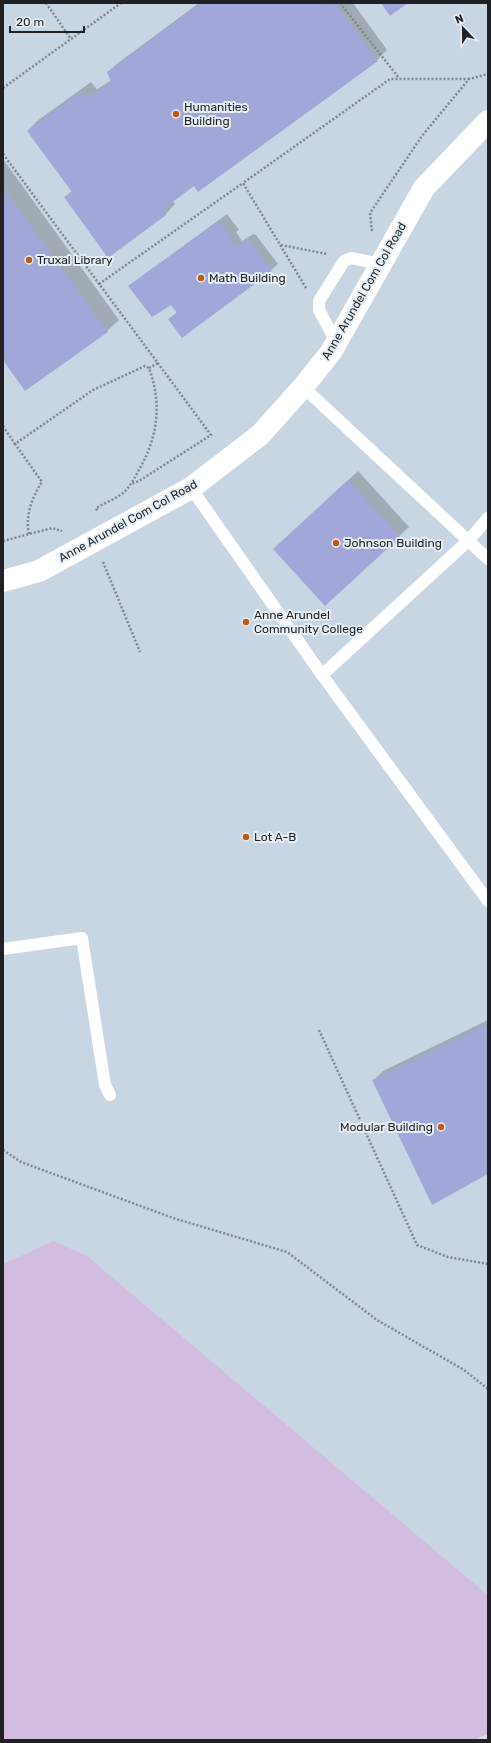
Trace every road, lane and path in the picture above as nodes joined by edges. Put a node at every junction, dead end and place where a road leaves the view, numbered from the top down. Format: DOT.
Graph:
graph roads {
  1 [pos="46,3"];
  2 [pos="121,3"];
  3 [pos="340,3"];
  4 [pos="71,39"];
  5 [pos="488,74"];
  6 [pos="399,79"];
  7 [pos="469,80"];
  8 [pos="3,88"];
  9 [pos="488,121"];
  10 [pos="3,154"];
  11 [pos="243,183"];
  12 [pos="280,245"];
  13 [pos="351,258"];
  14 [pos="383,260"];
  15 [pos="99,284"];
  16 [pos="319,310"];
  17 [pos="336,342"];
  18 [pos="158,363"];
  19 [pos="149,368"];
  20 [pos="304,387"];
  21 [pos="3,426"];
  22 [pos="15,444"];
  23 [pos="131,485"];
  24 [pos="191,488"];
  25 [pos="100,514"];
  26 [pos="488,518"];
  27 [pos="65,532"];
  28 [pos="29,534"];
  29 [pos="469,540"];
  30 [pos="3,541"];
  31 [pos="95,541"];
  32 [pos="488,559"];
  33 [pos="3,581"];
  34 [pos="140,652"];
  35 [pos="322,675"];
  36 [pos="488,901"];
  37 [pos="3,949"];
  38 [pos="319,1030"];
  39 [pos="110,1095"];
  40 [pos="3,1150"];
  41 [pos="488,1264"];
  42 [pos="488,1389"];
  1 -- 4 [label="path"];
  2 -- 4 [label="path"];
  3 -- 6 [label="path"];
  4 -- 8 [label="path"];
  5 -- 7 [label="path"];
  6 -- 7 [label="path"];
  6 -- 11 [label="path"];
  7 -- 14 [label="path"];
  9 -- 14 [label="street, Anne Arundel Com Col Road"];
  10 -- 15 [label="path"];
  11 -- 12 [label="path"];
  11 -- 15 [label="path"];
  12 -- 13 [label="path"];
  12 -- 16 [label="path"];
  13 -- 14 [label="lane"];
  13 -- 16 [label="lane"];
  14 -- 17 [label="street, Anne Arundel Com Col Road"];
  15 -- 18 [label="path"];
  16 -- 17 [label="lane"];
  17 -- 20 [label="street, Anne Arundel Com Col Road"];
  18 -- 19 [label="path"];
  18 -- 23 [label="path"];
  19 -- 22 [label="path"];
  19 -- 23 [label="path"];
  20 -- 24 [label="street, Anne Arundel Com Col Road"];
  20 -- 29 [label="lane"];
  21 -- 22 [label="path"];
  22 -- 28 [label="path"];
  23 -- 25 [label="path"];
  24 -- 31 [label="street, Anne Arundel Com Col Road"];
  24 -- 35 [label="lane"];
  26 -- 29 [label="lane"];
  27 -- 28 [label="path"];
  28 -- 30 [label="path"];
  29 -- 32 [label="lane"];
  29 -- 35 [label="lane"];
  31 -- 33 [label="street, Anne Arundel Com Col Road"];
  31 -- 34 [label="path"];
  35 -- 36 [label="lane"];
  37 -- 39 [label="lane"];
  38 -- 41 [label="path"];
  40 -- 42 [label="path"];
}
